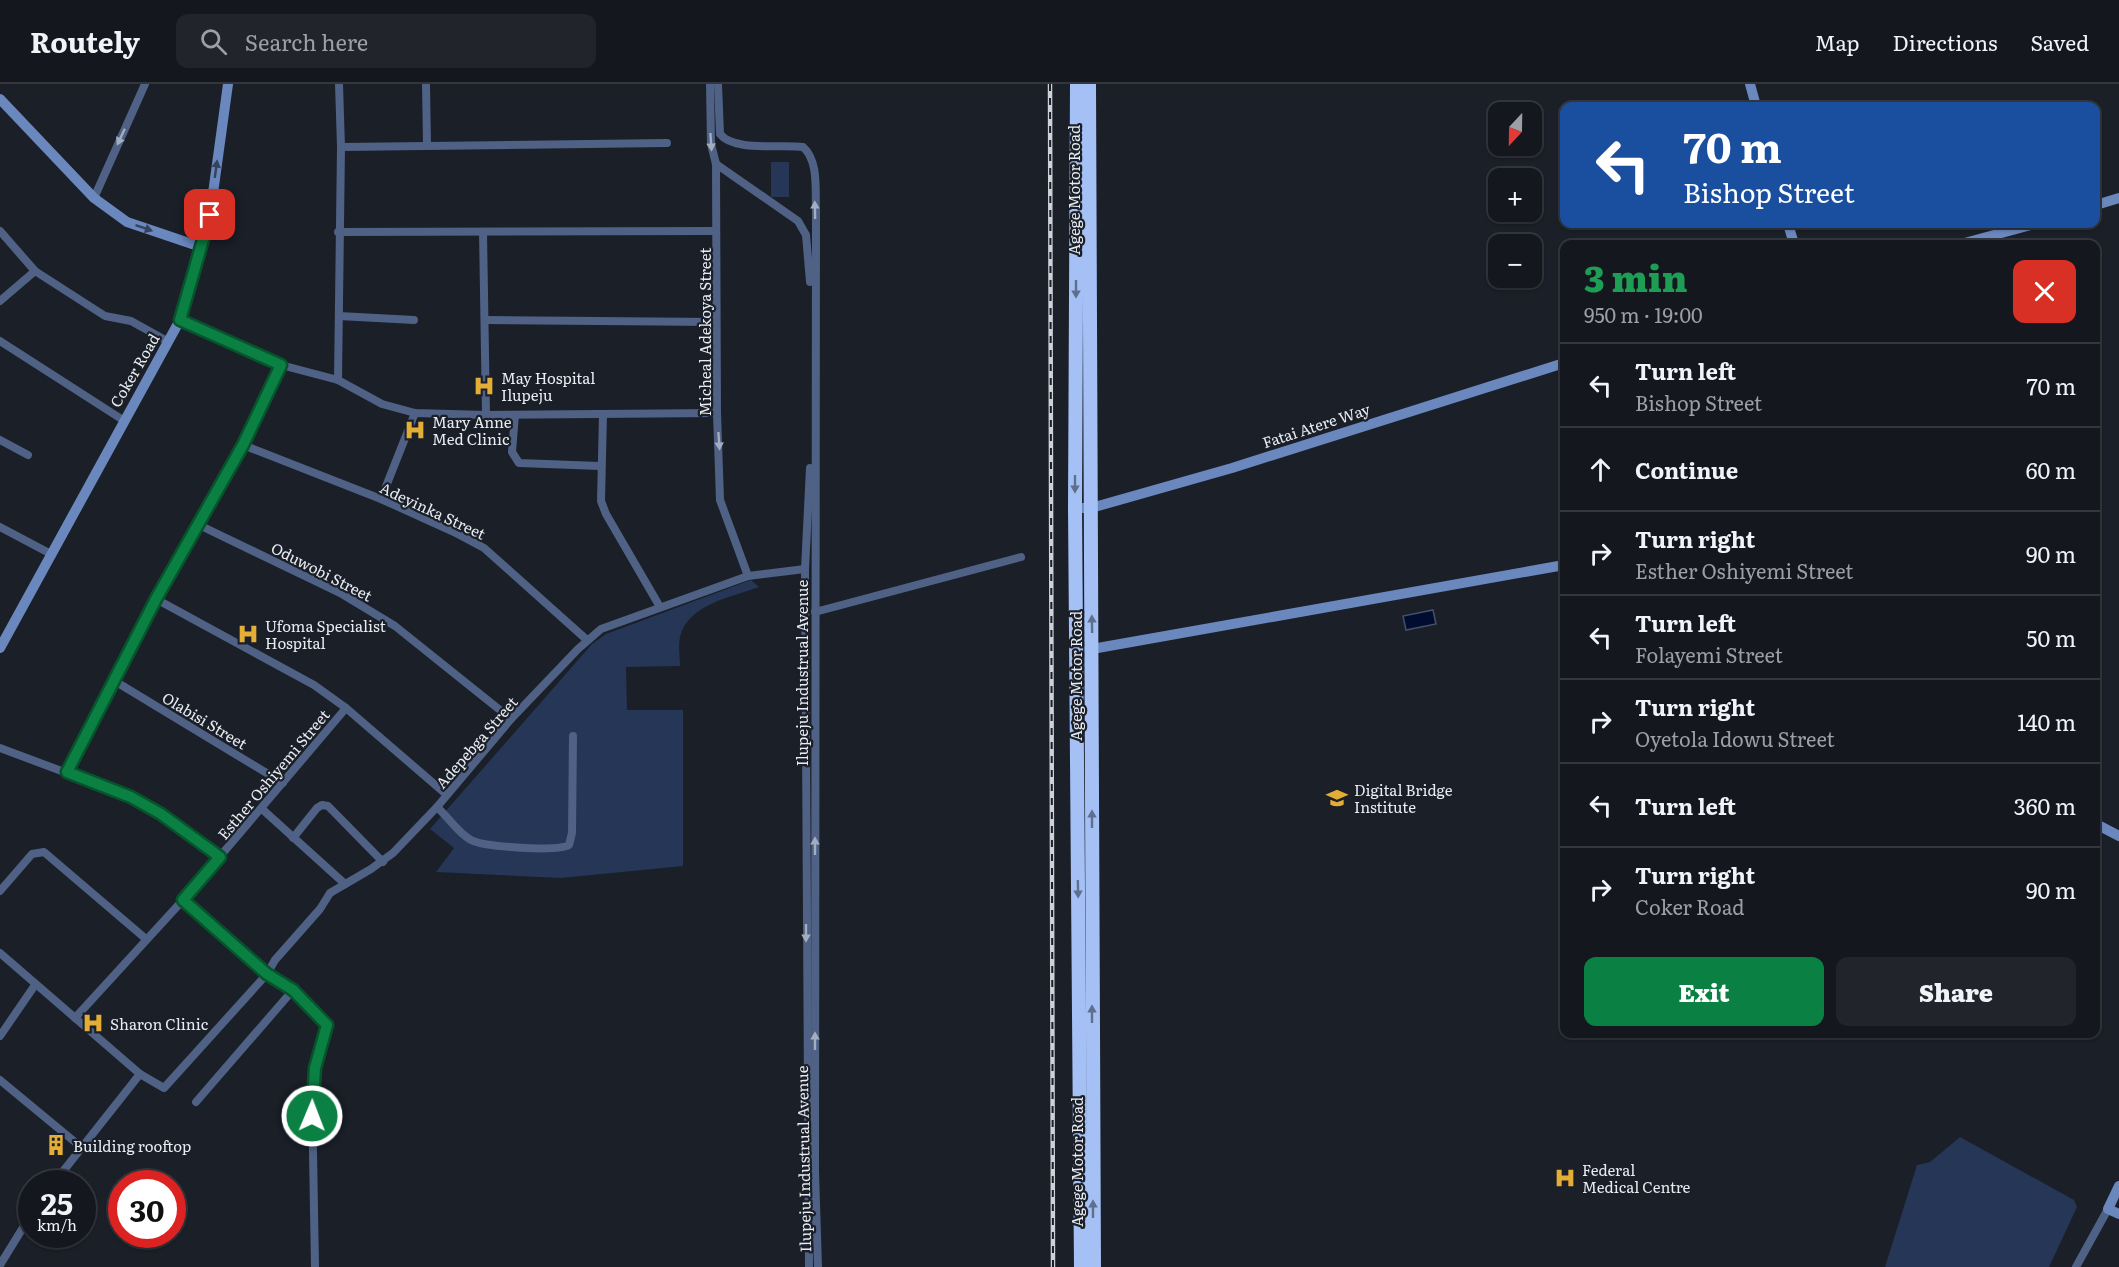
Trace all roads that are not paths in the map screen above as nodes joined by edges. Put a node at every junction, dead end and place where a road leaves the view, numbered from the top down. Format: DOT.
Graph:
graph roads {
  1 [pos="145,84"];
  2 [pos="228,84"];
  3 [pos="339,84"];
  4 [pos="426,84"];
  5 [pos="710,84"];
  6 [pos="717,84"];
  7 [pos="1077,84"];
  8 [pos="1089,84"];
  9 [pos="1750,84"];
  10 [pos="0,99"];
  11 [pos="1755,102"];
  12 [pos="667,143"];
  13 [pos="427,145"];
  14 [pos="341,147"];
  15 [pos="716,164"];
  16 [pos="94,198"];
  17 [pos="2119,198"];
  18 [pos="2100,204"];
  19 [pos="2019,228"];
  20 [pos="0,231"];
  21 [pos="716,231"];
  22 [pos="338,232"];
  23 [pos="483,232"];
  24 [pos="1976,240"];
  25 [pos="201,247"];
  26 [pos="35,271"];
  27 [pos="0,301"];
  28 [pos="339,315"];
  29 [pos="180,320"];
  30 [pos="414,320"];
  31 [pos="485,320"];
  32 [pos="716,322"];
  33 [pos="0,341"];
  34 [pos="167,342"];
  35 [pos="1560,364"];
  36 [pos="281,365"];
  37 [pos="338,380"];
  38 [pos="416,413"];
  39 [pos="717,413"];
  40 [pos="603,414"];
  41 [pos="486,415"];
  42 [pos="515,415"];
  43 [pos="123,420"];
  44 [pos="0,440"];
  45 [pos="243,445"];
  46 [pos="28,455"];
  47 [pos="600,466"];
  48 [pos="381,499"];
  49 [pos="1075,507"];
  50 [pos="1091,508"];
  51 [pos="199,525"];
  52 [pos="0,527"];
  53 [pos="51,554"];
  54 [pos="1021,556"];
  55 [pos="1560,566"];
  56 [pos="805,569"];
  57 [pos="748,576"];
  58 [pos="156,599"];
  59 [pos="660,607"];
  60 [pos="815,612"];
  61 [pos="587,640"];
  62 [pos="0,648"];
  63 [pos="1092,649"];
  64 [pos="113,681"];
  65 [pos="346,708"];
  66 [pos="511,719"];
  67 [pos="573,736"];
  68 [pos="0,748"];
  69 [pos="67,772"];
  70 [pos="283,783"];
  71 [pos="447,795"];
  72 [pos="437,807"];
  73 [pos="262,809"];
  74 [pos="2100,826"];
  75 [pos="2119,836"];
  76 [pos="293,838"];
  77 [pos="220,857"];
  78 [pos="383,862"];
  79 [pos="345,884"];
  80 [pos="0,891"];
  81 [pos="183,900"];
  82 [pos="146,939"];
  83 [pos="0,954"];
  84 [pos="271,976"];
  85 [pos="35,985"];
  86 [pos="293,990"];
  87 [pos="75,1018"];
  88 [pos="0,1036"];
  89 [pos="140,1074"];
  90 [pos="0,1080"];
  91 [pos="196,1102"];
  92 [pos="81,1147"];
  93 [pos="64,1170"];
  94 [pos="2119,1186"];
  95 [pos="2108,1209"];
  96 [pos="2119,1214"];
  97 [pos="18,1236"];
  98 [pos="0,1265"];
  99 [pos="315,1267"];
  100 [pos="809,1267"];
  101 [pos="818,1267"];
  102 [pos="1081,1267"];
  103 [pos="1094,1267"];
  104 [pos="2076,1267"];
  1 -- 16 [label="street, one-way"];
  25 -- 2 [label="street, Coker Road, one-way"];
  3 -- 14 [label="street"];
  4 -- 13 [label="street"];
  5 -- 15 [label="street, Micheal Adekoya Street, one-way"];
  60 -- 6 [label="street, Ilupeju Industrual Avenue, one-way"];
  7 -- 49 [label="highway, Agege Motor Road, one-way"];
  8 -- 50 [label="highway, Agege Motor Road"];
  9 -- 11 [label="street"];
  10 -- 16 [label="street"];
  12 -- 13 [label="street"];
  13 -- 14 [label="street"];
  14 -- 22 [label="street"];
  15 -- 21 [label="street, Micheal Adekoya Street"];
  15 -- 56 [label="street, Ilupeju Industrual Avenue"];
  16 -- 25 [label="street, one-way"];
  17 -- 18 [label="street"];
  19 -- 24 [label="street"];
  20 -- 26 [label="street"];
  21 -- 23 [label="street"];
  21 -- 32 [label="street, Micheal Adekoya Street"];
  22 -- 23 [label="street"];
  22 -- 28 [label="street"];
  23 -- 31 [label="street"];
  25 -- 29 [label="street, Coker Road"];
  26 -- 27 [label="street"];
  26 -- 34 [label="street"];
  28 -- 30 [label="street"];
  28 -- 37 [label="street"];
  29 -- 34 [label="street, Coker Road"];
  29 -- 36 [label="street"];
  31 -- 32 [label="street"];
  31 -- 41 [label="street"];
  32 -- 39 [label="street, Micheal Adekoya Street"];
  33 -- 43 [label="street"];
  34 -- 43 [label="street, Coker Road"];
  35 -- 50 [label="street, Fatai Atere Way"];
  36 -- 37 [label="street"];
  36 -- 45 [label="street"];
  37 -- 38 [label="street"];
  38 -- 41 [label="street"];
  38 -- 48 [label="street"];
  39 -- 40 [label="street"];
  39 -- 57 [label="street, Micheal Adekoya Street, one-way"];
  40 -- 42 [label="street"];
  40 -- 47 [label="street"];
  41 -- 42 [label="street"];
  42 -- 47 [label="street"];
  43 -- 53 [label="street, Coker Road"];
  44 -- 46 [label="street"];
  45 -- 48 [label="street, Adeyinka Street"];
  45 -- 51 [label="street"];
  47 -- 59 [label="street"];
  48 -- 61 [label="street, Adeyinka Street"];
  49 -- 50 [label="street, Fatai Atere Way"];
  49 -- 102 [label="highway, Agege Motor Road, one-way"];
  63 -- 50 [label="highway, Agege Motor Road, one-way"];
  51 -- 58 [label="street"];
  51 -- 66 [label="street, Oduwobi Street"];
  52 -- 53 [label="street"];
  53 -- 62 [label="street, Coker Road"];
  54 -- 60 [label="street"];
  55 -- 63 [label="street"];
  56 -- 57 [label="street, Adepebga Street"];
  56 -- 100 [label="street, Ilupeju Industrual Avenue, one-way"];
  57 -- 59 [label="street, Adepebga Street"];
  58 -- 64 [label="street"];
  58 -- 65 [label="street"];
  59 -- 61 [label="street, Adepebga Street"];
  101 -- 60 [label="street, Ilupeju Industrual Avenue, one-way"];
  61 -- 66 [label="street, Adepebga Street"];
  103 -- 63 [label="highway, Agege Motor Road, one-way"];
  64 -- 69 [label="street"];
  64 -- 70 [label="street, Olabisi Street"];
  65 -- 70 [label="street, Esther Oshiyemi Street"];
  65 -- 71 [label="street"];
  66 -- 71 [label="street, Adepebga Street"];
  67 -- 72 [label="street"];
  68 -- 69 [label="street"];
  69 -- 77 [label="street"];
  70 -- 73 [label="street, Esther Oshiyemi Street"];
  71 -- 72 [label="street, Adepebga Street"];
  72 -- 78 [label="street, Adepebga Street"];
  73 -- 76 [label="street"];
  73 -- 77 [label="street, Esther Oshiyemi Street"];
  74 -- 75 [label="street"];
  76 -- 78 [label="street"];
  76 -- 79 [label="street"];
  77 -- 81 [label="street, Esther Oshiyemi Street"];
  78 -- 79 [label="street, Adepebga Street"];
  79 -- 84 [label="street, Adepebga Street"];
  80 -- 82 [label="street"];
  81 -- 82 [label="street, Esther Oshiyemi Street"];
  81 -- 84 [label="street"];
  82 -- 87 [label="street, Esther Oshiyemi Street"];
  83 -- 85 [label="street"];
  84 -- 86 [label="street"];
  84 -- 89 [label="street, Adepebga Street"];
  85 -- 87 [label="street"];
  85 -- 88 [label="street"];
  86 -- 91 [label="street"];
  86 -- 99 [label="street"];
  87 -- 89 [label="street"];
  89 -- 92 [label="street"];
  90 -- 92 [label="street"];
  92 -- 93 [label="street"];
  94 -- 95 [label="street"];
  95 -- 96 [label="street"];
  95 -- 104 [label="street"];
  97 -- 98 [label="street"];
}
